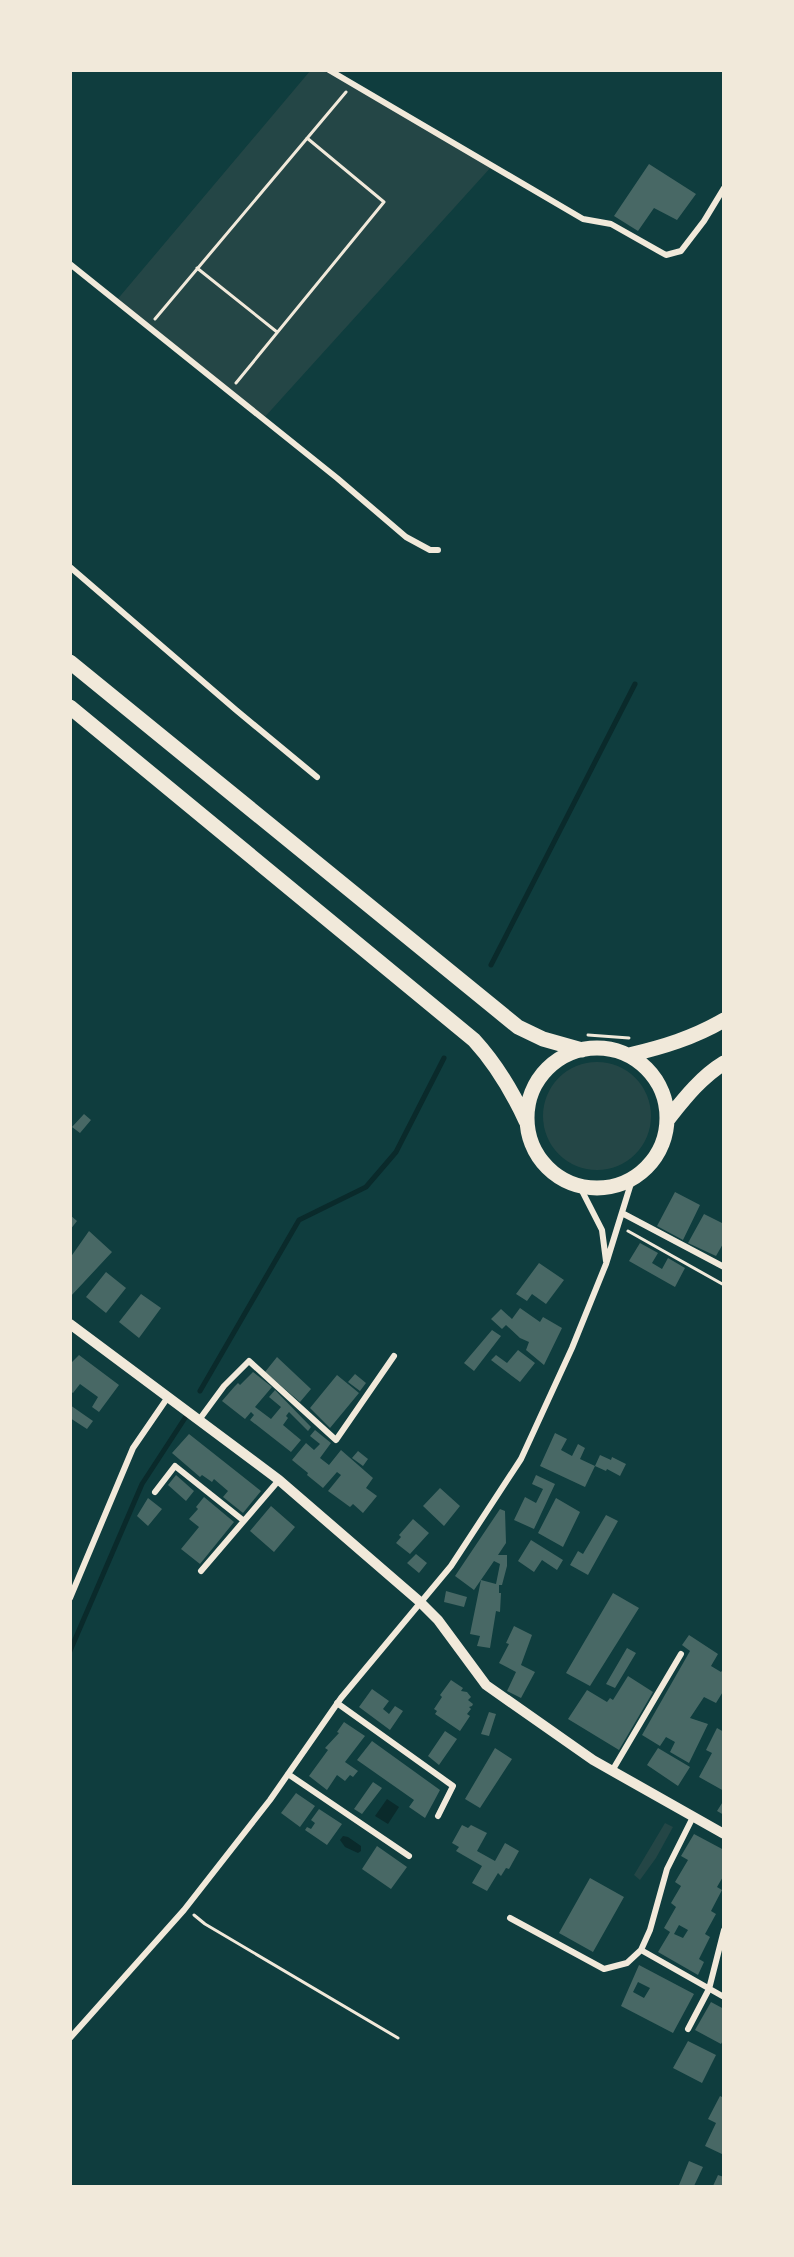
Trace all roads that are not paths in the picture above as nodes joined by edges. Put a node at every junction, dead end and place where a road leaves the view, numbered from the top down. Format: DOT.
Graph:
graph roads {
  1 [pos="329,70"];
  2 [pos="723,188"];
  3 [pos="70,264"];
  4 [pos="438,550"];
  5 [pos="70,567"];
  6 [pos="70,662"];
  7 [pos="70,707"];
  8 [pos="317,777"];
  9 [pos="723,1020"];
  10 [pos="582,1050"];
  11 [pos="629,1055"];
  12 [pos="723,1063"];
  13 [pos="668,1119"];
  14 [pos="526,1121"];
  15 [pos="632,1180"];
  16 [pos="580,1187"];
  17 [pos="622,1213"];
  18 [pos="606,1264"];
  19 [pos="723,1267"];
  20 [pos="70,1324"];
  21 [pos="394,1356"];
  22 [pos="168,1397"];
  23 [pos="199,1420"];
  24 [pos="279,1479"];
  25 [pos="155,1492"];
  26 [pos="244,1521"];
  27 [pos="201,1571"];
  28 [pos="71,1593"];
  29 [pos="419,1601"];
  30 [pos="681,1654"];
  31 [pos="337,1703"];
  32 [pos="612,1771"];
  33 [pos="288,1774"];
  34 [pos="438,1816"];
  35 [pos="693,1817"];
  36 [pos="723,1834"];
  37 [pos="409,1856"];
  38 [pos="510,1918"];
  39 [pos="723,1930"];
  40 [pos="641,1950"];
  41 [pos="709,1989"];
  42 [pos="723,1998"];
  43 [pos="688,2029"];
  44 [pos="70,2038"];
  1 -- 2 [label="street"];
  3 -- 4 [label="street"];
  5 -- 8 [label="street"];
  6 -- 10 [label="main road"];
  7 -- 14 [label="main road"];
  9 -- 11 [label="main road"];
  10 -- 11 [label="main road"];
  10 -- 14 [label="main road"];
  11 -- 13 [label="main road"];
  12 -- 13 [label="main road"];
  13 -- 15 [label="main road"];
  14 -- 16 [label="main road"];
  15 -- 16 [label="main road"];
  15 -- 17 [label="street"];
  16 -- 18 [label="street"];
  17 -- 18 [label="street"];
  17 -- 19 [label="street"];
  18 -- 29 [label="street"];
  20 -- 22 [label="street"];
  21 -- 23 [label="street"];
  22 -- 23 [label="street"];
  22 -- 28 [label="street"];
  23 -- 24 [label="street"];
  24 -- 26 [label="street"];
  24 -- 29 [label="street"];
  25 -- 26 [label="street"];
  26 -- 27 [label="street"];
  29 -- 31 [label="street"];
  29 -- 32 [label="street"];
  30 -- 32 [label="street"];
  31 -- 33 [label="street"];
  31 -- 34 [label="street"];
  32 -- 35 [label="street"];
  33 -- 37 [label="street"];
  33 -- 44 [label="street"];
  35 -- 36 [label="street"];
  35 -- 40 [label="street"];
  38 -- 40 [label="street"];
  39 -- 41 [label="street"];
  40 -- 41 [label="street"];
  41 -- 42 [label="street"];
  41 -- 43 [label="street"];
}
